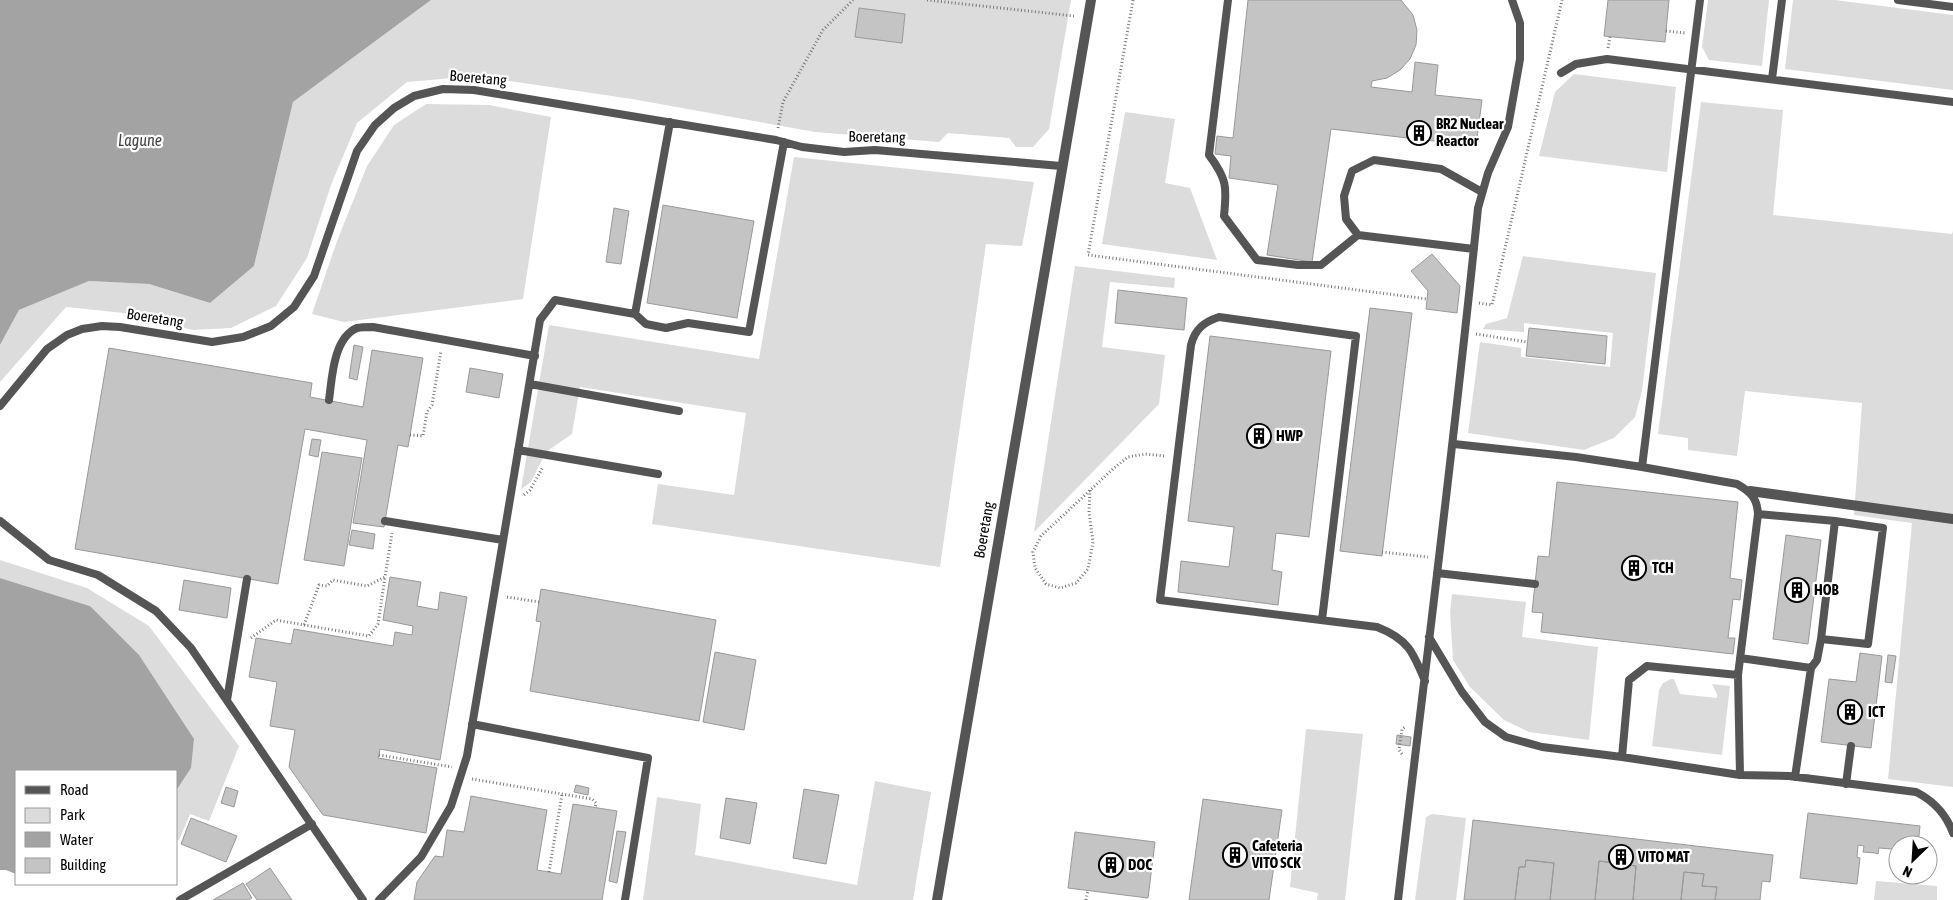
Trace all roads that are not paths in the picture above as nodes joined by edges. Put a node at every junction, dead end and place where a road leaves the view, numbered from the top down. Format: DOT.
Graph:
graph roads {
  1 [pos="1090,0"];
  2 [pos="1228,0"];
  3 [pos="1512,0"];
  4 [pos="1700,0"];
  5 [pos="1782,0"];
  6 [pos="1898,0"];
  7 [pos="1953,7"];
  8 [pos="1690,69"];
  9 [pos="1560,73"];
  10 [pos="1772,79"];
  11 [pos="1953,102"];
  12 [pos="670,122"];
  13 [pos="780,141"];
  14 [pos="1061,166"];
  15 [pos="1482,192"];
  16 [pos="1358,235"];
  17 [pos="1474,249"];
  18 [pos="635,314"];
  19 [pos="534,356"];
  20 [pos="530,384"];
  21 [pos="329,400"];
  22 [pos="0,406"];
  23 [pos="679,410"];
  24 [pos="1454,444"];
  25 [pos="518,450"];
  26 [pos="1642,467"];
  27 [pos="658,474"];
  28 [pos="1750,491"];
  29 [pos="1758,514"];
  30 [pos="1953,518"];
  31 [pos="0,521"];
  32 [pos="385,521"];
  33 [pos="1835,521"];
  34 [pos="503,540"];
  35 [pos="1437,573"];
  36 [pos="247,579"];
  37 [pos="1535,584"];
  38 [pos="1322,620"];
  39 [pos="1429,637"];
  40 [pos="1821,639"];
  41 [pos="1740,658"];
  42 [pos="1811,668"];
  43 [pos="1738,675"];
  44 [pos="1425,680"];
  45 [pos="227,700"];
  46 [pos="472,724"];
  47 [pos="1851,746"];
  48 [pos="1622,757"];
  49 [pos="1740,776"];
  50 [pos="1795,777"];
  51 [pos="1846,784"];
  52 [pos="312,824"];
  53 [pos="1952,828"];
  54 [pos="180,900"];
  55 [pos="363,900"];
  56 [pos="379,900"];
  57 [pos="625,900"];
  58 [pos="937,900"];
  59 [pos="1398,900"];
  1 -- 14 [label="street, Boeretang"];
  2 -- 16 [label="lane"];
  3 -- 15 [label="lane"];
  4 -- 8 [label="lane"];
  5 -- 10 [label="lane"];
  6 -- 7 [label="lane"];
  8 -- 9 [label="lane"];
  8 -- 10 [label="lane"];
  8 -- 26 [label="lane"];
  10 -- 11 [label="lane"];
  12 -- 13 [label="lane, Boeretang"];
  12 -- 18 [label="lane"];
  12 -- 22 [label="lane, Boeretang"];
  13 -- 14 [label="lane, Boeretang"];
  13 -- 18 [label="lane"];
  14 -- 58 [label="street, Boeretang"];
  15 -- 16 [label="lane"];
  15 -- 17 [label="lane"];
  16 -- 17 [label="lane"];
  17 -- 24 [label="lane"];
  18 -- 19 [label="lane"];
  19 -- 20 [label="lane"];
  19 -- 21 [label="lane"];
  20 -- 23 [label="lane"];
  20 -- 25 [label="lane"];
  24 -- 26 [label="lane"];
  24 -- 35 [label="lane"];
  25 -- 27 [label="lane"];
  25 -- 34 [label="lane"];
  26 -- 28 [label="lane"];
  28 -- 29 [label="lane"];
  28 -- 30 [label="street"];
  29 -- 33 [label="lane"];
  29 -- 41 [label="lane"];
  31 -- 45 [label="lane"];
  32 -- 34 [label="lane"];
  33 -- 40 [label="lane"];
  33 -- 40 [label="lane"];
  34 -- 46 [label="lane"];
  35 -- 37 [label="lane"];
  35 -- 39 [label="lane"];
  36 -- 45 [label="lane"];
  38 -- 38 [label="lane"];
  38 -- 44 [label="lane"];
  39 -- 44 [label="lane"];
  39 -- 48 [label="lane"];
  40 -- 42 [label="lane"];
  41 -- 42 [label="lane"];
  41 -- 43 [label="lane"];
  42 -- 50 [label="lane"];
  43 -- 48 [label="lane"];
  43 -- 49 [label="lane"];
  44 -- 59 [label="lane"];
  45 -- 52 [label="lane"];
  46 -- 56 [label="lane"];
  46 -- 57 [label="lane"];
  47 -- 51 [label="lane"];
  48 -- 49 [label="lane"];
  49 -- 50 [label="lane"];
  50 -- 51 [label="lane"];
  51 -- 53 [label="lane"];
  52 -- 54 [label="lane"];
  52 -- 55 [label="lane"];
}
